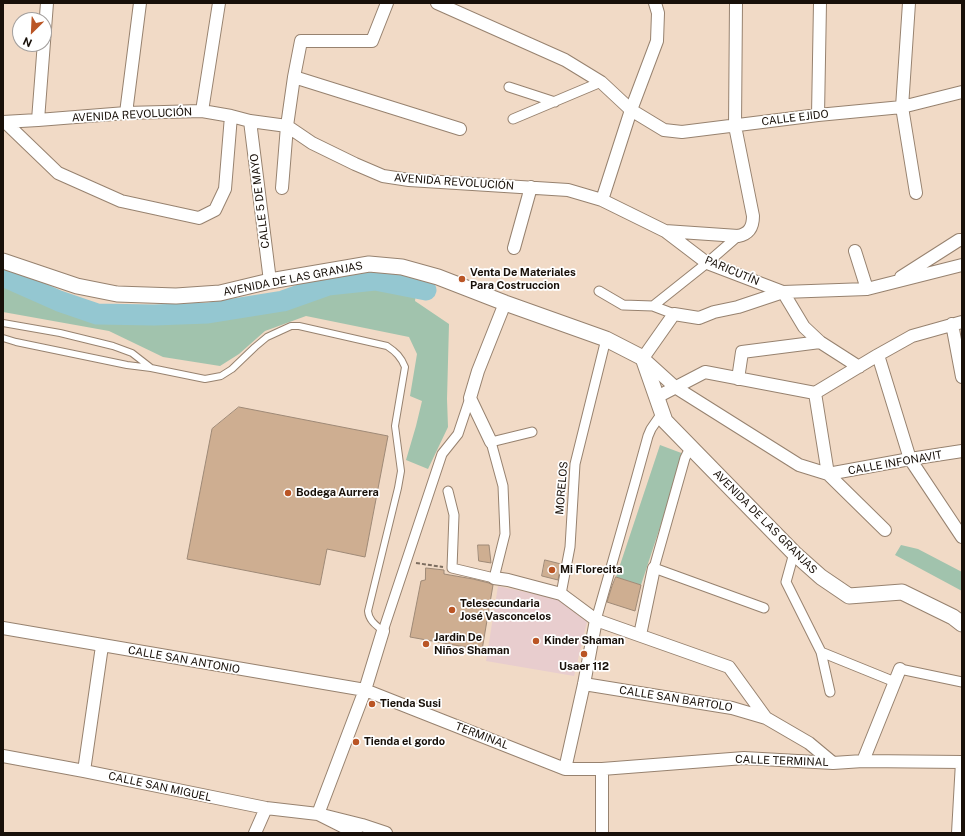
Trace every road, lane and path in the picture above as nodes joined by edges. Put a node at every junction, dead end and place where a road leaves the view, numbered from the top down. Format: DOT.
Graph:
graph roads {
  1 [pos="47,3"];
  2 [pos="140,3"];
  3 [pos="219,3"];
  4 [pos="387,3"];
  5 [pos="437,3"];
  6 [pos="655,3"];
  7 [pos="736,3"];
  8 [pos="820,3"];
  9 [pos="909,3"];
  10 [pos="294,76"];
  11 [pos="600,82"];
  12 [pos="509,87"];
  13 [pos="962,92"];
  14 [pos="555,102"];
  15 [pos="902,107"];
  16 [pos="631,110"];
  17 [pos="202,111"];
  18 [pos="126,113"];
  19 [pos="818,115"];
  20 [pos="231,116"];
  21 [pos="513,119"];
  22 [pos="38,120"];
  23 [pos="250,121"];
  24 [pos="4,122"];
  25 [pos="287,126"];
  26 [pos="735,126"];
  27 [pos="460,129"];
  28 [pos="531,187"];
  29 [pos="282,188"];
  30 [pos="916,193"];
  31 [pos="602,200"];
  32 [pos="665,231"];
  33 [pos="738,236"];
  34 [pos="962,240"];
  35 [pos="514,248"];
  36 [pos="855,251"];
  37 [pos="3,261"];
  38 [pos="707,263"];
  39 [pos="962,265"];
  40 [pos="270,281"];
  41 [pos="891,283"];
  42 [pos="867,289"];
  43 [pos="599,291"];
  44 [pos="783,292"];
  45 [pos="505,303"];
  46 [pos="653,306"];
  47 [pos="674,314"];
  48 [pos="3,323"];
  49 [pos="957,323"];
  50 [pos="3,338"];
  51 [pos="606,339"];
  52 [pos="820,342"];
  53 [pos="878,355"];
  54 [pos="643,358"];
  55 [pos="858,367"];
  56 [pos="151,368"];
  57 [pos="962,377"];
  58 [pos="738,379"];
  59 [pos="675,387"];
  60 [pos="815,393"];
  61 [pos="657,397"];
  62 [pos="470,398"];
  63 [pos="662,413"];
  64 [pos="532,432"];
  65 [pos="491,442"];
  66 [pos="692,448"];
  67 [pos="962,451"];
  68 [pos="910,459"];
  69 [pos="828,474"];
  70 [pos="448,491"];
  71 [pos="885,530"];
  72 [pos="962,537"];
  73 [pos="794,553"];
  74 [pos="406,561"];
  75 [pos="452,568"];
  76 [pos="654,568"];
  77 [pos="494,578"];
  78 [pos="561,594"];
  79 [pos="764,608"];
  80 [pos="596,620"];
  81 [pos="962,624"];
  82 [pos="3,628"];
  83 [pos="383,631"];
  84 [pos="640,635"];
  85 [pos="102,646"];
  86 [pos="821,652"];
  87 [pos="900,669"];
  88 [pos="894,682"];
  89 [pos="962,682"];
  90 [pos="584,684"];
  91 [pos="365,690"];
  92 [pos="830,692"];
  93 [pos="766,718"];
  94 [pos="3,756"];
  95 [pos="863,761"];
  96 [pos="962,762"];
  97 [pos="833,763"];
  98 [pos="565,769"];
  99 [pos="602,769"];
  100 [pos="84,771"];
  101 [pos="266,808"];
  102 [pos="318,814"];
  103 [pos="255,833"];
  104 [pos="356,833"];
  105 [pos="386,833"];
  106 [pos="602,833"];
  107 [pos="958,833"];
  1 -- 22 [label="street"];
  2 -- 18 [label="street"];
  3 -- 17 [label="street"];
  4 -- 10 [label="street"];
  5 -- 11 [label="street, CALLE EJIDO"];
  6 -- 16 [label="street"];
  7 -- 26 [label="street"];
  8 -- 19 [label="street"];
  9 -- 15 [label="street"];
  10 -- 25 [label="street"];
  10 -- 27 [label="street"];
  11 -- 14 [label="street"];
  11 -- 16 [label="street, CALLE EJIDO"];
  12 -- 14 [label="street"];
  13 -- 15 [label="street, CALLE EJIDO"];
  14 -- 21 [label="street"];
  15 -- 19 [label="street, CALLE EJIDO"];
  15 -- 30 [label="street"];
  16 -- 26 [label="street, CALLE EJIDO"];
  16 -- 31 [label="street"];
  17 -- 18 [label="street, AVENIDA REVOLUCIÓN"];
  17 -- 20 [label="street, AVENIDA REVOLUCIÓN"];
  18 -- 22 [label="street, AVENIDA REVOLUCIÓN"];
  19 -- 26 [label="street, CALLE EJIDO"];
  20 -- 23 [label="street, AVENIDA REVOLUCIÓN"];
  20 -- 24 [label="street"];
  22 -- 24 [label="street, AVENIDA REVOLUCIÓN"];
  23 -- 25 [label="street, AVENIDA REVOLUCIÓN"];
  23 -- 40 [label="street, CALLE 5 DE MAYO"];
  25 -- 28 [label="street, AVENIDA REVOLUCIÓN"];
  25 -- 29 [label="street"];
  26 -- 33 [label="street"];
  28 -- 31 [label="street, AVENIDA REVOLUCIÓN"];
  28 -- 35 [label="street"];
  31 -- 32 [label="street, AVENIDA REVOLUCIÓN"];
  32 -- 33 [label="street, AVENIDA REVOLUCIÓN"];
  32 -- 38 [label="street, PARICUTÍN"];
  33 -- 38 [label="street"];
  34 -- 41 [label="street"];
  36 -- 42 [label="street"];
  37 -- 40 [label="street, AVENIDA DE LAS GRANJAS"];
  38 -- 44 [label="street, PARICUTÍN"];
  38 -- 46 [label="street"];
  39 -- 41 [label="street"];
  40 -- 45 [label="street, AVENIDA DE LAS GRANJAS"];
  41 -- 42 [label="street"];
  42 -- 44 [label="street"];
  43 -- 46 [label="street"];
  44 -- 47 [label="street"];
  44 -- 52 [label="street"];
  45 -- 51 [label="street, AVENIDA DE LAS GRANJAS"];
  45 -- 62 [label="street"];
  46 -- 47 [label="street"];
  47 -- 54 [label="street"];
  48 -- 56 [label="lane"];
  49 -- 53 [label="street"];
  49 -- 57 [label="street"];
  50 -- 56 [label="lane"];
  51 -- 54 [label="street, AVENIDA DE LAS GRANJAS"];
  51 -- 78 [label="street, MORELOS"];
  52 -- 55 [label="street"];
  52 -- 58 [label="street"];
  53 -- 55 [label="street"];
  53 -- 68 [label="street"];
  54 -- 59 [label="street, AVENIDA DE LAS GRANJAS"];
  54 -- 61 [label="street, AVENIDA DE LAS GRANJAS"];
  55 -- 60 [label="street"];
  56 -- 83 [label="lane"];
  58 -- 59 [label="street"];
  58 -- 60 [label="street"];
  59 -- 61 [label="street"];
  59 -- 69 [label="street, AVENIDA DE LAS GRANJAS"];
  60 -- 69 [label="street"];
  61 -- 63 [label="street, AVENIDA DE LAS GRANJAS"];
  62 -- 65 [label="street"];
  62 -- 74 [label="street"];
  63 -- 66 [label="street, AVENIDA DE LAS GRANJAS"];
  63 -- 80 [label="street"];
  64 -- 65 [label="street"];
  65 -- 77 [label="street"];
  66 -- 73 [label="street, AVENIDA DE LAS GRANJAS"];
  66 -- 76 [label="street"];
  67 -- 68 [label="street, CALLE INFONAVIT"];
  68 -- 69 [label="street, CALLE INFONAVIT"];
  68 -- 72 [label="street"];
  69 -- 71 [label="street"];
  70 -- 75 [label="street"];
  73 -- 81 [label="street, AVENIDA DE LAS GRANJAS"];
  73 -- 86 [label="street"];
  74 -- 75 [label="path"];
  74 -- 83 [label="street"];
  75 -- 77 [label="street"];
  76 -- 79 [label="street"];
  76 -- 84 [label="street"];
  77 -- 78 [label="street"];
  78 -- 80 [label="street"];
  80 -- 84 [label="street"];
  80 -- 90 [label="street"];
  82 -- 85 [label="street, CALLE SAN ANTONIO"];
  83 -- 91 [label="street"];
  84 -- 93 [label="street"];
  85 -- 91 [label="street, CALLE SAN ANTONIO"];
  85 -- 100 [label="street"];
  86 -- 88 [label="street"];
  86 -- 92 [label="street"];
  87 -- 88 [label="street"];
  87 -- 89 [label="street"];
  88 -- 95 [label="street"];
  90 -- 93 [label="street, CALLE SAN BARTOLO"];
  90 -- 98 [label="street"];
  91 -- 98 [label="street, TERMINAL"];
  91 -- 102 [label="street"];
  93 -- 97 [label="street"];
  94 -- 100 [label="street, CALLE SAN MIGUEL"];
  95 -- 96 [label="street, CALLE TERMINAL"];
  95 -- 97 [label="street, CALLE TERMINAL"];
  96 -- 107 [label="street"];
  97 -- 99 [label="street, CALLE TERMINAL"];
  98 -- 99 [label="street, TERMINAL"];
  99 -- 106 [label="street"];
  100 -- 101 [label="street, CALLE SAN MIGUEL"];
  101 -- 102 [label="street, CALLE SAN MIGUEL"];
  101 -- 103 [label="street"];
  102 -- 104 [label="street, CALLE SAN MIGUEL"];
  102 -- 105 [label="street, CALLE SAN MIGUEL"];
}
